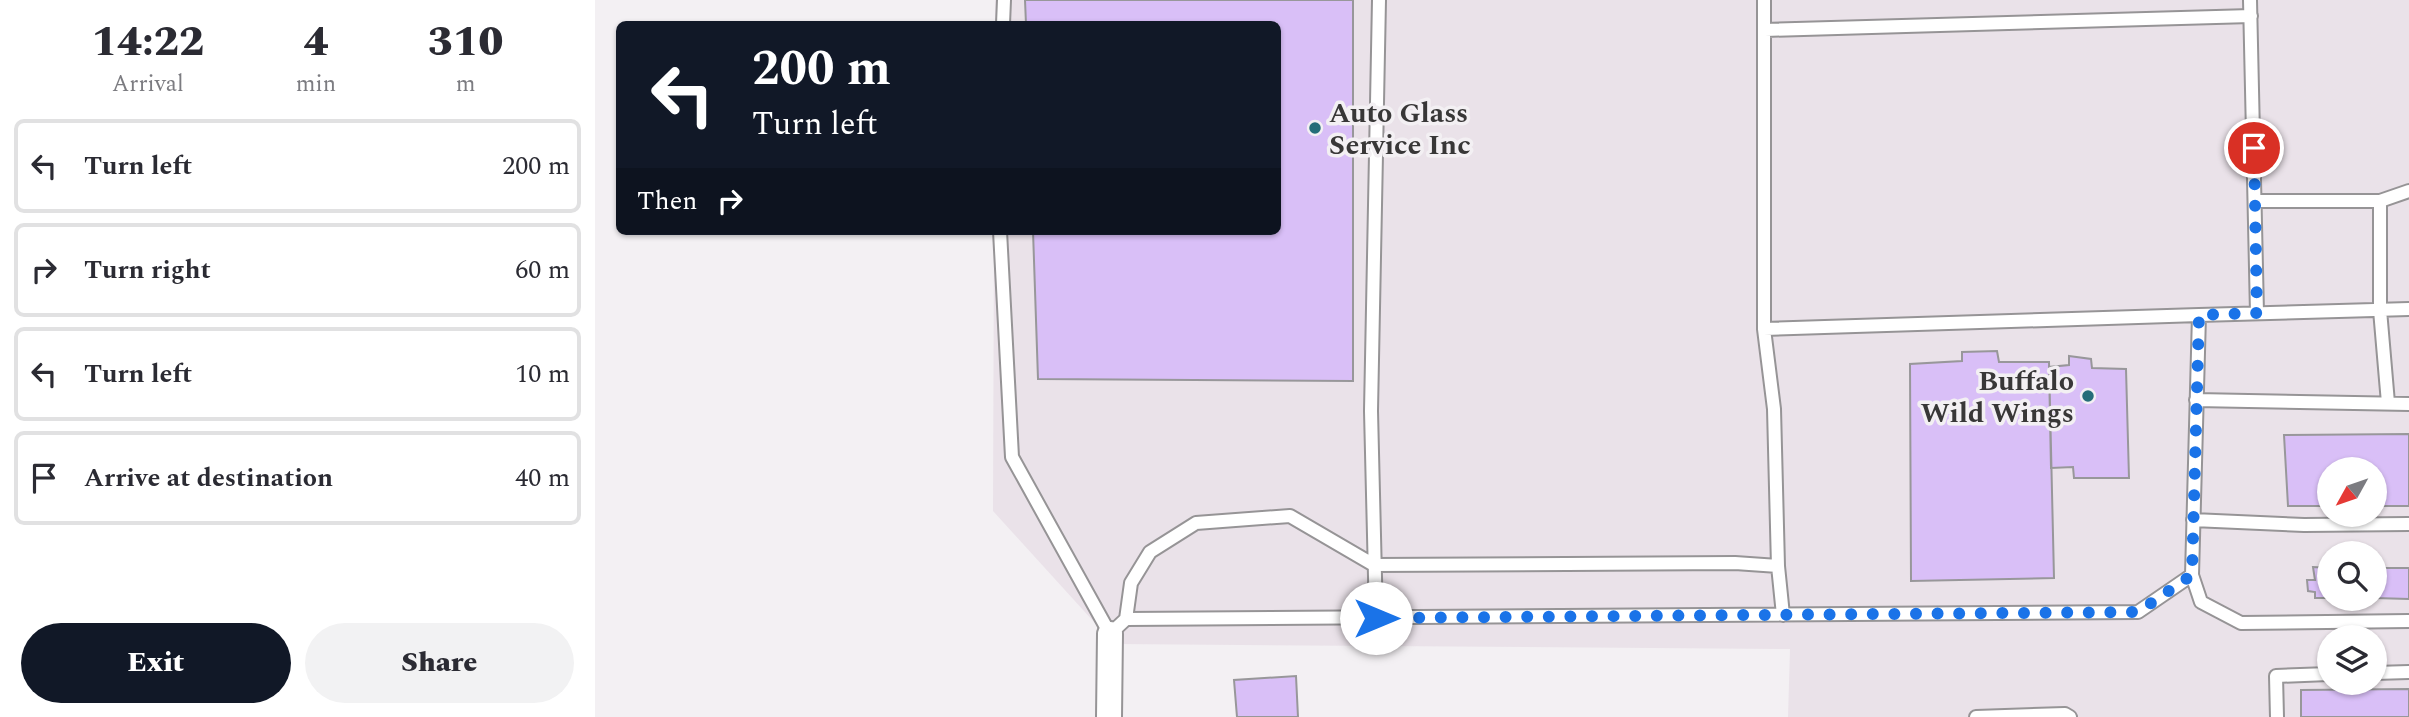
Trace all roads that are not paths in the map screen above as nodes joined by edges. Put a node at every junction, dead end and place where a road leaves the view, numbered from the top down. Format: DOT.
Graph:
graph roads {
  1 [pos="1004,0"];
  2 [pos="1379,0"];
  3 [pos="1764,0"];
  4 [pos="2250,0"];
  5 [pos="2251,16"];
  6 [pos="1003,21"];
  7 [pos="1765,30"];
  8 [pos="2409,191"];
  9 [pos="2255,201"];
  10 [pos="2380,201"];
  11 [pos="1000,235"];
  12 [pos="2409,309"];
  13 [pos="2380,310"];
  14 [pos="2257,313"];
  15 [pos="2199,315"];
  16 [pos="1764,329"];
  17 [pos="2196,400"];
  18 [pos="2388,404"];
  19 [pos="2409,404"];
  20 [pos="2193,520"];
  21 [pos="2409,524"];
  22 [pos="1374,565"];
  23 [pos="1778,566"];
  24 [pos="2192,575"];
  25 [pos="1783,615"];
  26 [pos="1376,618"];
  27 [pos="2409,621"];
  28 [pos="1118,626"];
  29 [pos="2409,672"];
  30 [pos="2387,673"];
  31 [pos="2317,674"];
  32 [pos="1109,717"];
  33 [pos="1976,717"];
  34 [pos="2070,717"];
  35 [pos="2277,717"];
  1 -- 6 [label="lane"];
  2 -- 22 [label="lane"];
  3 -- 7 [label="lane"];
  4 -- 5 [label="lane"];
  5 -- 7 [label="lane"];
  5 -- 9 [label="lane"];
  7 -- 16 [label="lane"];
  8 -- 10 [label="lane"];
  9 -- 10 [label="lane"];
  9 -- 14 [label="lane"];
  10 -- 13 [label="lane"];
  11 -- 28 [label="lane"];
  12 -- 13 [label="lane"];
  13 -- 14 [label="lane"];
  13 -- 18 [label="lane"];
  14 -- 15 [label="lane"];
  15 -- 16 [label="lane"];
  15 -- 17 [label="lane"];
  16 -- 23 [label="lane"];
  17 -- 18 [label="lane"];
  17 -- 20 [label="lane"];
  18 -- 19 [label="lane"];
  20 -- 21 [label="lane"];
  20 -- 24 [label="lane"];
  22 -- 23 [label="lane"];
  22 -- 26 [label="lane"];
  22 -- 28 [label="lane"];
  23 -- 25 [label="lane"];
  24 -- 25 [label="lane"];
  24 -- 27 [label="lane"];
  25 -- 26 [label="lane"];
  26 -- 28 [label="lane"];
  28 -- 32 [label="street"];
  29 -- 30 [label="lane"];
  31 -- 35 [label="lane"];
  33 -- 34 [label="lane"];
}
